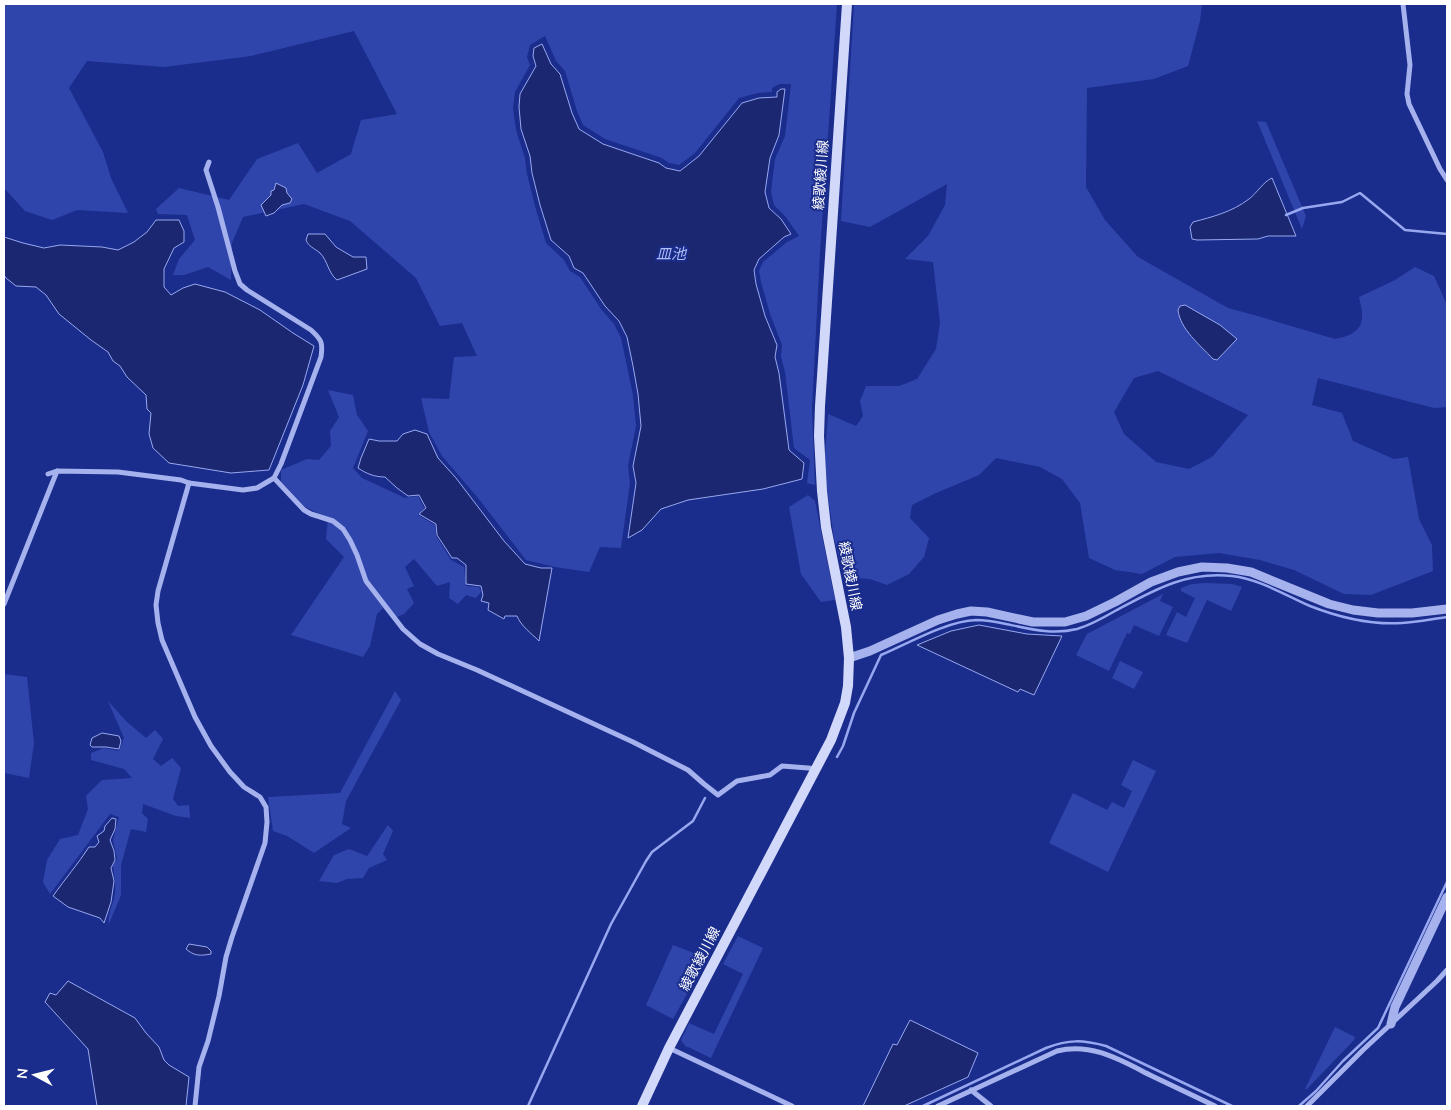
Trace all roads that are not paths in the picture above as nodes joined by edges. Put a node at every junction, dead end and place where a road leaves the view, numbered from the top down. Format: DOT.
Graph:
graph roads {
  1 [pos="847,4"];
  2 [pos="1403,4"];
  3 [pos="209,162"];
  4 [pos="1447,180"];
  5 [pos="57,471"];
  6 [pos="48,474"];
  7 [pos="274,478"];
  8 [pos="189,483"];
  9 [pos="4,604"];
  10 [pos="1447,609"];
  11 [pos="849,658"];
  12 [pos="816,770"];
  13 [pos="1447,897"];
  14 [pos="1447,970"];
  15 [pos="1391,1024"];
  16 [pos="669,1048"];
  17 [pos="971,1090"];
  18 [pos="195,1106"];
  19 [pos="642,1106"];
  20 [pos="792,1106"];
  21 [pos="938,1106"];
  22 [pos="991,1106"];
  23 [pos="1215,1106"];
  24 [pos="1307,1106"];
  1 -- 11 [label="main road, 綾歌綾川線"];
  2 -- 4 [label="street"];
  3 -- 7 [label="street"];
  5 -- 6 [label="street"];
  5 -- 8 [label="street"];
  5 -- 9 [label="street"];
  7 -- 8 [label="street"];
  7 -- 12 [label="street"];
  8 -- 18 [label="street"];
  10 -- 11 [label="street"];
  11 -- 12 [label="main road, 綾歌綾川線"];
  12 -- 16 [label="main road, 綾歌綾川線"];
  13 -- 15 [label="street"];
  14 -- 15 [label="street"];
  15 -- 24 [label="street"];
  16 -- 19 [label="main road, 綾歌綾川線"];
  16 -- 20 [label="street"];
  17 -- 21 [label="street"];
  17 -- 22 [label="street"];
  17 -- 23 [label="street"];
}
